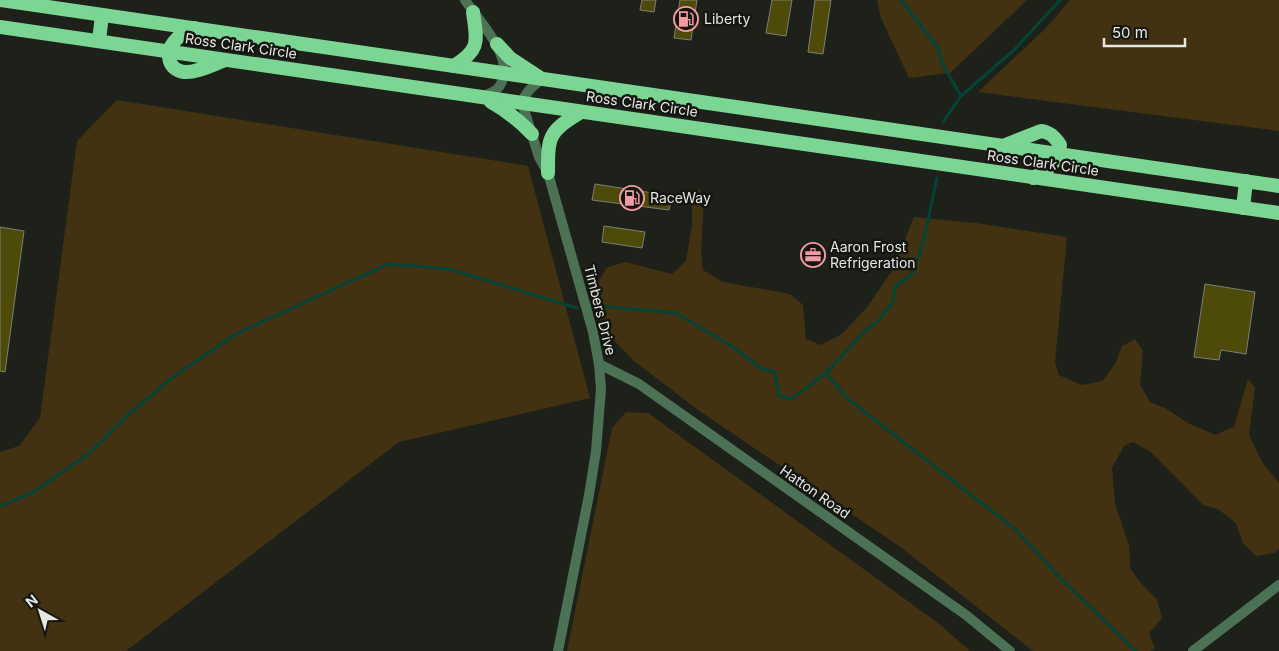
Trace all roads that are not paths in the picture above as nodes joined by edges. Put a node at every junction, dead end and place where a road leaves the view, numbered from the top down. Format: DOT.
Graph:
graph roads {
  1 [pos="0,0"];
  2 [pos="465,0"];
  3 [pos="473,12"];
  4 [pos="102,15"];
  5 [pos="0,27"];
  6 [pos="194,28"];
  7 [pos="99,42"];
  8 [pos="497,44"];
  9 [pos="169,52"];
  10 [pos="454,66"];
  11 [pos="504,74"];
  12 [pos="542,79"];
  13 [pos="481,97"];
  14 [pos="522,103"];
  15 [pos="581,112"];
  16 [pos="532,134"];
  17 [pos="1003,146"];
  18 [pos="1059,154"];
  19 [pos="548,173"];
  20 [pos="1033,178"];
  21 [pos="1246,181"];
  22 [pos="1279,186"];
  23 [pos="1243,208"];
  24 [pos="1279,213"];
  25 [pos="599,364"];
  26 [pos="1279,585"];
  27 [pos="558,651"];
  28 [pos="1010,651"];
  29 [pos="1193,651"];
  1 -- 4 [label="highway, Ross Clark Circle"];
  2 -- 3 [label="street"];
  3 -- 8 [label="street"];
  3 -- 10 [label="highway"];
  4 -- 6 [label="highway, Ross Clark Circle"];
  4 -- 7 [label="highway"];
  5 -- 7 [label="highway, Ross Clark Circle"];
  6 -- 9 [label="highway"];
  6 -- 10 [label="highway, Ross Clark Circle"];
  7 -- 9 [label="highway, Ross Clark Circle"];
  8 -- 11 [label="street"];
  8 -- 12 [label="highway"];
  9 -- 13 [label="highway, Ross Clark Circle"];
  10 -- 11 [label="highway, Ross Clark Circle"];
  11 -- 12 [label="highway, Ross Clark Circle"];
  11 -- 13 [label="street"];
  12 -- 14 [label="street"];
  12 -- 17 [label="highway, Ross Clark Circle"];
  13 -- 14 [label="highway, Ross Clark Circle"];
  13 -- 16 [label="highway"];
  14 -- 15 [label="highway, Ross Clark Circle"];
  14 -- 16 [label="street, Timbers Drive"];
  15 -- 19 [label="highway"];
  15 -- 20 [label="highway, Ross Clark Circle"];
  16 -- 19 [label="street, Timbers Drive"];
  17 -- 18 [label="highway, Ross Clark Circle"];
  17 -- 18 [label="highway"];
  18 -- 20 [label="highway"];
  18 -- 21 [label="highway, Ross Clark Circle"];
  19 -- 25 [label="street, Timbers Drive"];
  20 -- 23 [label="highway, Ross Clark Circle"];
  21 -- 22 [label="highway, Ross Clark Circle"];
  21 -- 23 [label="highway"];
  23 -- 24 [label="highway, Ross Clark Circle"];
  25 -- 27 [label="street, Timbers Drive"];
  25 -- 28 [label="street, Hatton Road"];
  26 -- 29 [label="street"];
}
